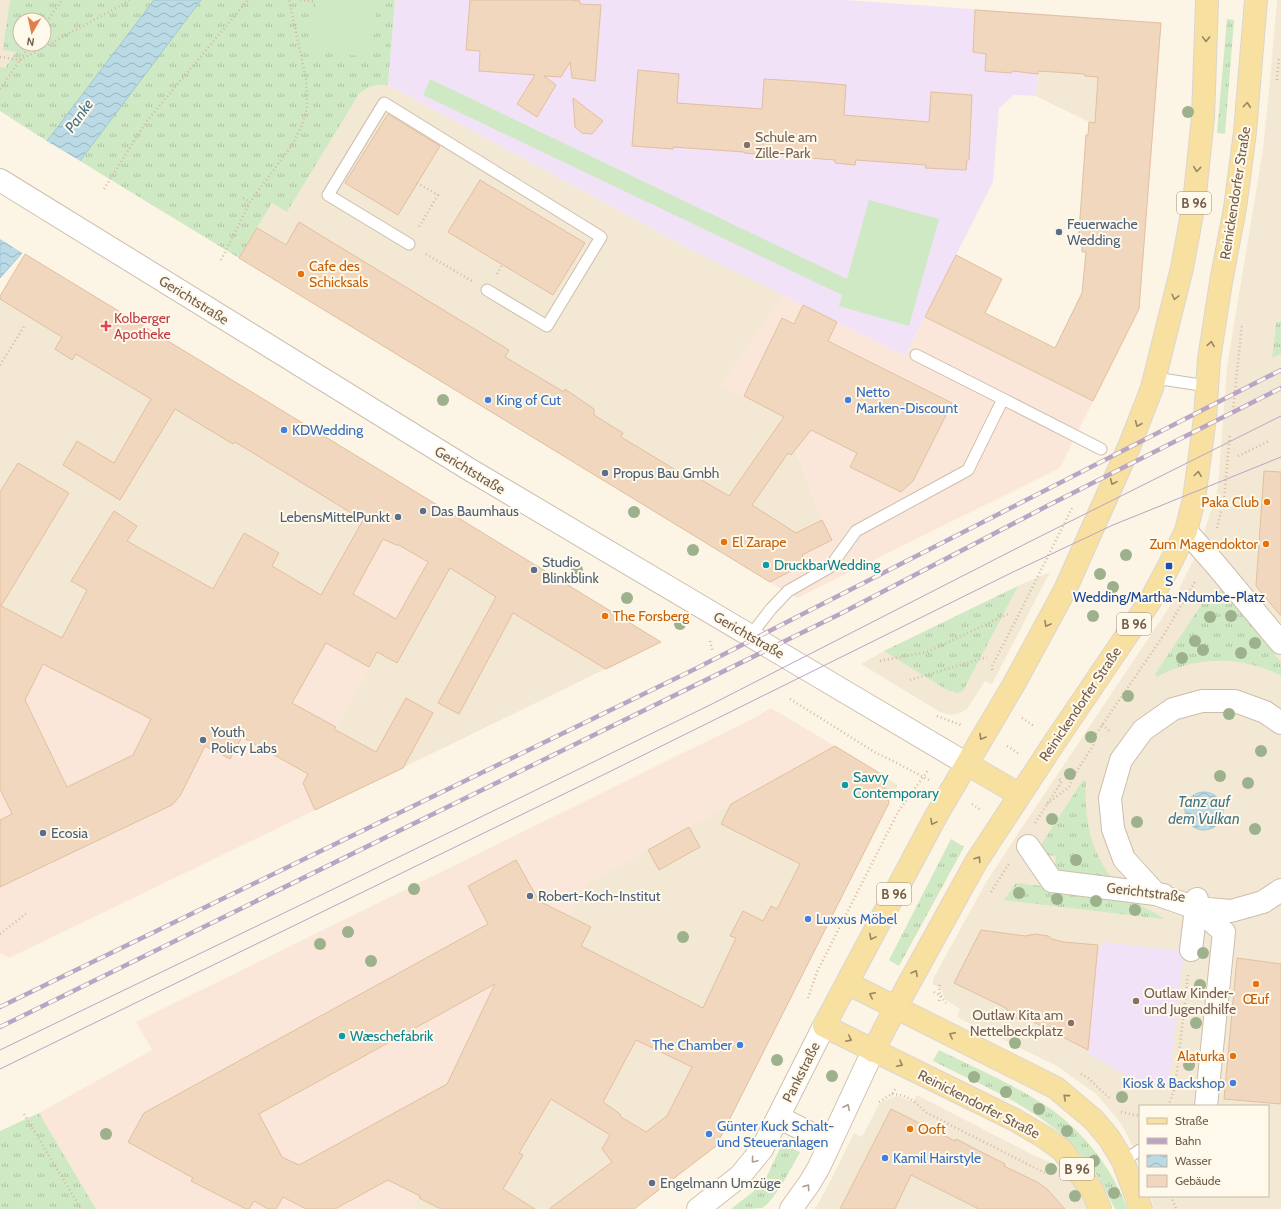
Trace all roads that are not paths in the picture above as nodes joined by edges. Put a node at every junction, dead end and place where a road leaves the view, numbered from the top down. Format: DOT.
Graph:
graph roads {
  1 [pos="1207,0"];
  2 [pos="1256,0"];
  3 [pos="5,183"];
  4 [pos="409,244"];
  5 [pos="487,290"];
  6 [pos="916,355"];
  7 [pos="1155,378"];
  8 [pos="1207,386"];
  9 [pos="1003,399"];
  10 [pos="1101,449"];
  11 [pos="1186,531"];
  12 [pos="750,636"];
  13 [pos="1281,643"];
  14 [pos="1281,723"];
  15 [pos="967,764"];
  16 [pos="1020,795"];
  17 [pos="1030,837"];
  18 [pos="1281,890"];
  19 [pos="1156,894"];
  20 [pos="1196,903"];
  21 [pos="1253,905"];
  22 [pos="1281,909"];
  23 [pos="1191,950"];
  24 [pos="847,983"];
  25 [pos="896,1007"];
  26 [pos="824,1026"];
  27 [pos="873,1051"];
  28 [pos="1206,1105"];
  29 [pos="778,1117"];
  30 [pos="830,1143"];
  31 [pos="1131,1155"];
  32 [pos="698,1209"];
  33 [pos="790,1209"];
  34 [pos="1100,1209"];
  35 [pos="1141,1209"];
  1 -- 7 [label="main road, B 96, one-way"];
  8 -- 2 [label="main road, Reinickendorfer Straße / B 96, one-way"];
  3 -- 12 [label="street, Gerichtstraße"];
  4 -- 5 [label="lane"];
  6 -- 9 [label="lane"];
  7 -- 8 [label="lane"];
  7 -- 15 [label="main road, B 96, one-way"];
  11 -- 8 [label="main road, Reinickendorfer Straße / B 96, one-way"];
  9 -- 10 [label="lane"];
  9 -- 12 [label="lane"];
  11 -- 13 [label="street"];
  11 -- 16 [label="main road, Reinickendorfer Straße / B 96"];
  12 -- 15 [label="street, Gerichtstraße"];
  14 -- 19 [label="street"];
  15 -- 16 [label="main road"];
  15 -- 24 [label="main road, B 96, one-way"];
  25 -- 16 [label="main road, Reinickendorfer Straße / B 96, one-way"];
  17 -- 19 [label="street, Gerichtstraße"];
  18 -- 21 [label="street"];
  19 -- 20 [label="street, Gerichtstraße"];
  20 -- 21 [label="street"];
  20 -- 23 [label="street"];
  20 -- 28 [label="street"];
  21 -- 22 [label="street"];
  25 -- 24 [label="main road, one-way"];
  24 -- 26 [label="main road, B 96"];
  25 -- 27 [label="main road, Reinickendorfer Straße / B 96"];
  31 -- 25 [label="main road, one-way"];
  26 -- 27 [label="main road, Reinickendorfer Straße / B 96, one-way"];
  26 -- 29 [label="street, Pankstraße"];
  30 -- 27 [label="street, one-way"];
  27 -- 34 [label="main road, Reinickendorfer Straße / B 96, one-way"];
  29 -- 30 [label="street, Pankstraße"];
  29 -- 32 [label="street, Pankstraße, one-way"];
  33 -- 30 [label="street, one-way"];
  31 -- 35 [label="main road"];
}
